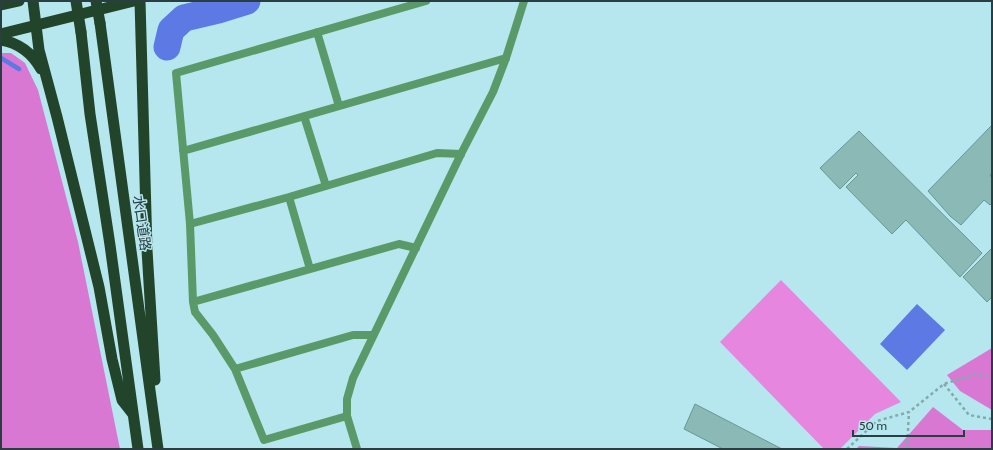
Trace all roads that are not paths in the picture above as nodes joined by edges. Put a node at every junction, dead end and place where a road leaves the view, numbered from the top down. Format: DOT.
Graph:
graph roads {
  1 [pos="19,1"];
  2 [pos="33,1"];
  3 [pos="76,1"];
  4 [pos="96,1"];
  5 [pos="134,1"];
  6 [pos="140,1"];
  7 [pos="426,1"];
  8 [pos="524,1"];
  9 [pos="1,5"];
  10 [pos="36,25"];
  11 [pos="317,32"];
  12 [pos="1,34"];
  13 [pos="1,40"];
  14 [pos="506,58"];
  15 [pos="45,74"];
  16 [pos="339,106"];
  17 [pos="304,116"];
  18 [pos="183,151"];
  19 [pos="461,154"];
  20 [pos="326,186"];
  21 [pos="289,197"];
  22 [pos="190,224"];
  23 [pos="416,248"];
  24 [pos="310,270"];
  25 [pos="193,302"];
  26 [pos="373,335"];
  27 [pos="235,369"];
  28 [pos="150,391"];
  29 [pos="133,414"];
  30 [pos="347,416"];
  31 [pos="138,449"];
  32 [pos="158,449"];
  33 [pos="357,449"];
  1 -- 9 [label="highway"];
  2 -- 10 [label="highway"];
  3 -- 29 [label="highway, bridge"];
  4 -- 28 [label="highway, 水口道路, bridge"];
  5 -- 10 [label="highway"];
  6 -- 28 [label="highway"];
  7 -- 11 [label="street"];
  8 -- 14 [label="street"];
  10 -- 12 [label="highway"];
  10 -- 15 [label="highway"];
  11 -- 16 [label="street"];
  11 -- 18 [label="street"];
  13 -- 15 [label="highway"];
  14 -- 16 [label="street"];
  14 -- 19 [label="street"];
  15 -- 29 [label="highway"];
  16 -- 17 [label="street"];
  17 -- 18 [label="street"];
  17 -- 20 [label="street"];
  18 -- 22 [label="street"];
  19 -- 20 [label="street"];
  19 -- 23 [label="street"];
  20 -- 21 [label="street"];
  21 -- 22 [label="street"];
  21 -- 24 [label="street"];
  22 -- 25 [label="street"];
  23 -- 24 [label="street"];
  23 -- 26 [label="street"];
  24 -- 25 [label="street"];
  25 -- 27 [label="street"];
  26 -- 27 [label="street"];
  26 -- 30 [label="street"];
  27 -- 30 [label="street"];
  28 -- 32 [label="highway, 水口道路"];
  29 -- 31 [label="highway"];
  30 -- 33 [label="street"];
}
